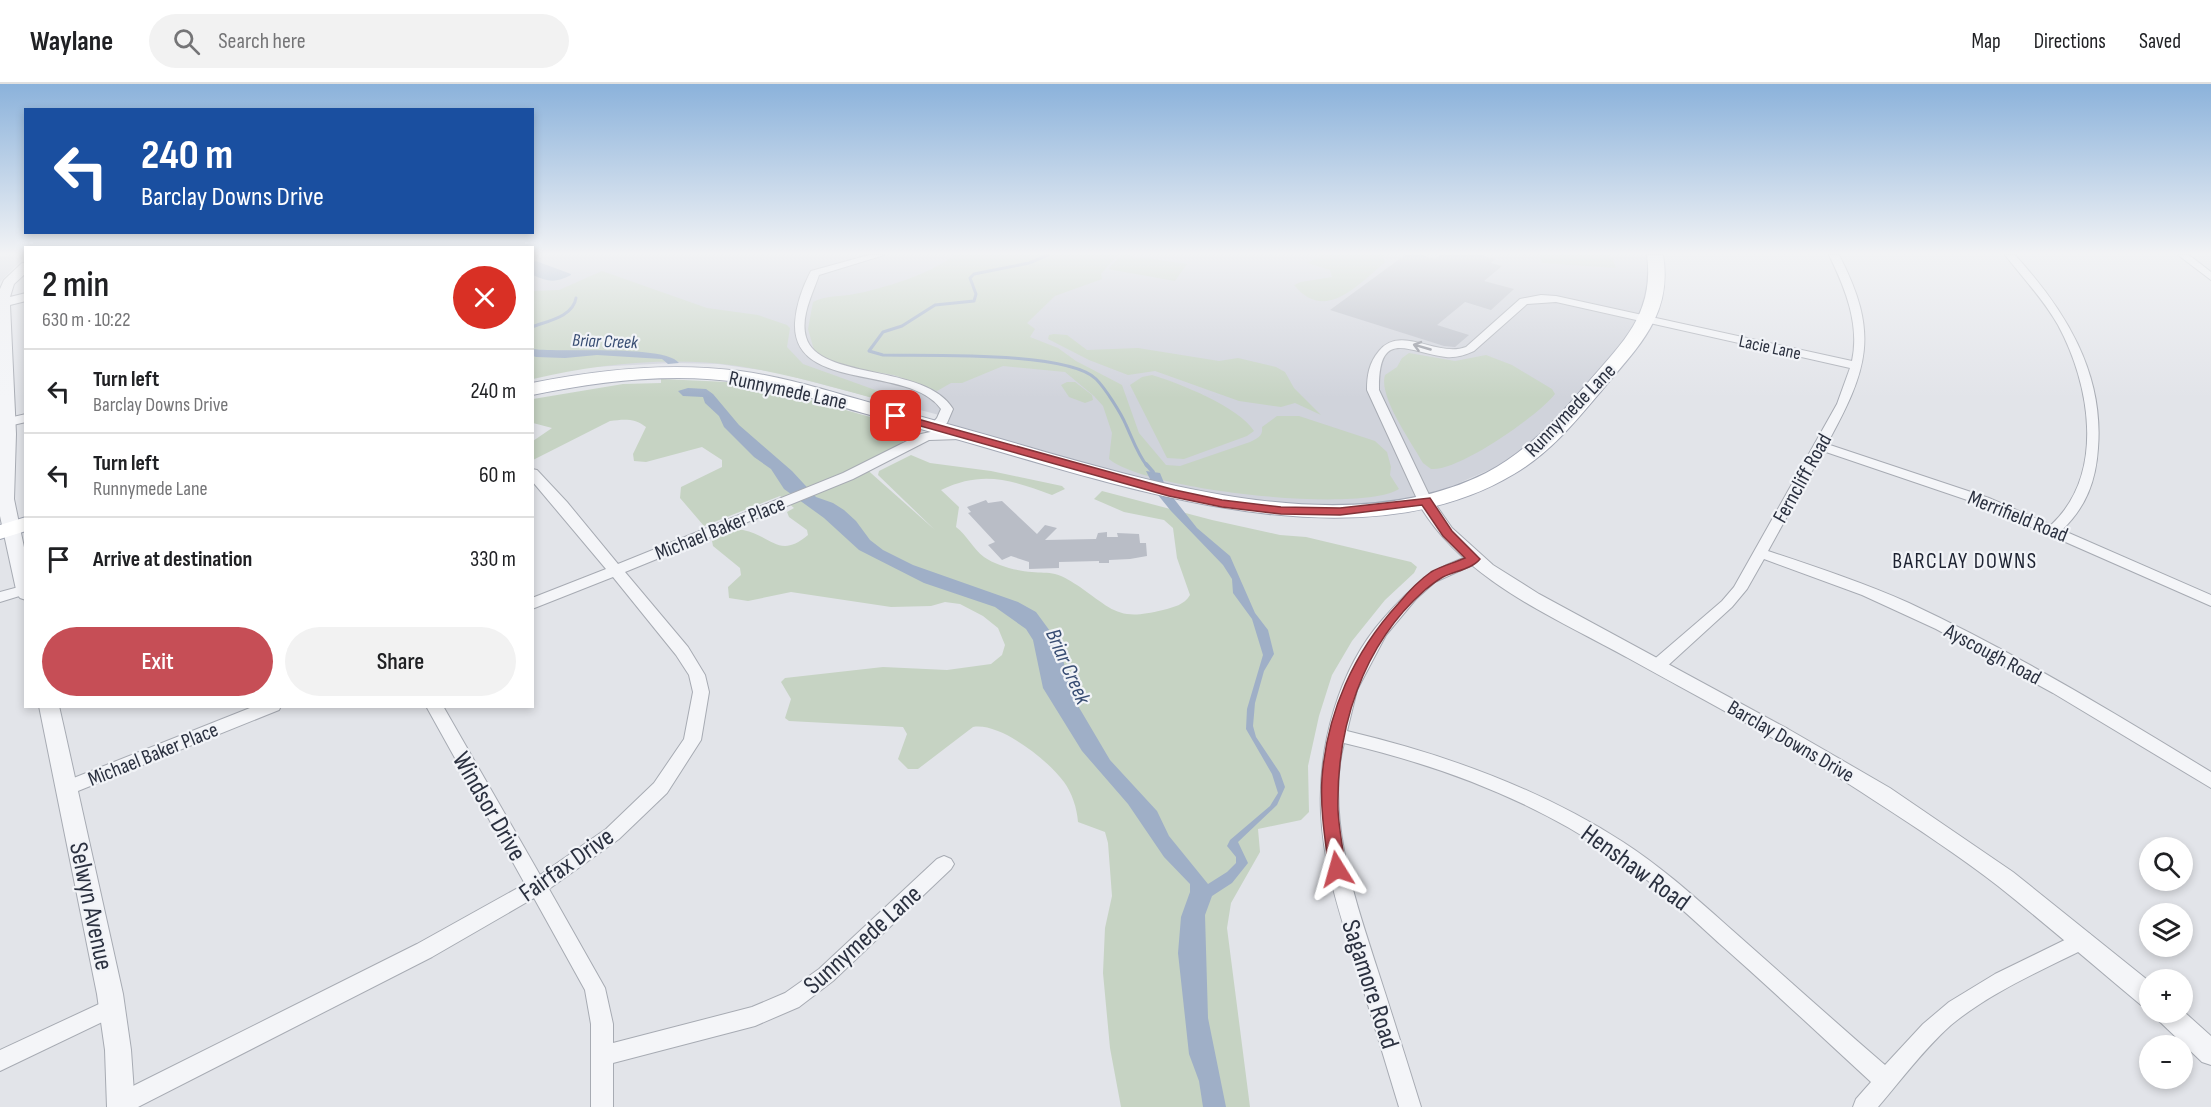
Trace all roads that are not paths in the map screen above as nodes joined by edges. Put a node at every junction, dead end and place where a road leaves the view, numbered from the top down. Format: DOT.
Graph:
graph roads {
  1 [pos="3,303"];
  2 [pos="804,303"];
  3 [pos="1522,303"];
  4 [pos="1572,303"];
  5 [pos="1654,303"];
  6 [pos="1854,303"];
  7 [pos="2050,303"];
  8 [pos="1647,320"];
  9 [pos="2,338"];
  10 [pos="1857,366"];
  11 [pos="534,389"];
  12 [pos="933,397"];
  13 [pos="896,416"];
  14 [pos="24,419"];
  15 [pos="4,424"];
  16 [pos="931,426"];
  17 [pos="969,437"];
  18 [pos="1820,446"];
  19 [pos="904,447"];
  20 [pos="534,475"];
  21 [pos="1425,501"];
  22 [pos="12,528"];
  23 [pos="2054,530"];
  24 [pos="1761,553"];
  25 [pos="1474,559"];
  26 [pos="615,571"];
  27 [pos="24,587"];
  28 [pos="24,592"];
  29 [pos="0,597"];
  30 [pos="2211,601"];
  31 [pos="534,603"];
  32 [pos="1657,666"];
  33 [pos="50,708"];
  34 [pos="268,708"];
  35 [pos="435,708"];
  36 [pos="1336,735"];
  37 [pos="2211,781"];
  38 [pos="67,788"];
  39 [pos="944,864"];
  40 [pos="538,888"];
  41 [pos="2083,940"];
  42 [pos="2139,988"];
  43 [pos="112,1007"];
  44 [pos="2179,1023"];
  45 [pos="2211,1053"];
  46 [pos="602,1056"];
  47 [pos="0,1061"];
  48 [pos="1887,1081"];
  49 [pos="121,1105"];
  50 [pos="602,1107"];
  51 [pos="1410,1107"];
  52 [pos="1864,1107"];
  1 -- 9 [label="street"];
  2 -- 12 [label="street"];
  3 -- 21 [label="street, Lacie Lane, one-way"];
  8 -- 4 [label="street, Lacie Lane, one-way"];
  5 -- 8 [label="main road, Runnymede Lane"];
  6 -- 10 [label="street, Ferncliff Road"];
  7 -- 23 [label="street"];
  8 -- 10 [label="street, Lacie Lane"];
  8 -- 21 [label="main road, Runnymede Lane"];
  9 -- 15 [label="street"];
  10 -- 18 [label="street, Ferncliff Road"];
  11 -- 13 [label="main road, Runnymede Lane"];
  12 -- 13 [label="street"];
  12 -- 16 [label="street"];
  13 -- 16 [label="main road, Runnymede Lane"];
  14 -- 15 [label="street"];
  15 -- 22 [label="street"];
  16 -- 17 [label="main road, Runnymede Lane"];
  16 -- 19 [label="street"];
  17 -- 19 [label="street"];
  17 -- 21 [label="main road, Runnymede Lane"];
  18 -- 23 [label="street, Merrifield Road"];
  18 -- 24 [label="street, Ferncliff Road"];
  19 -- 26 [label="street, Michael Baker Place"];
  20 -- 26 [label="street, Fairfax Drive"];
  21 -- 25 [label="street, Barclay Downs Drive"];
  22 -- 27 [label="street"];
  23 -- 30 [label="street, Merrifield Road"];
  24 -- 32 [label="street, Ferncliff Road"];
  24 -- 37 [label="street, Ayscough Road"];
  25 -- 32 [label="street, Barclay Downs Drive"];
  25 -- 36 [label="street, Sagamore Road"];
  26 -- 31 [label="street, Michael Baker Place"];
  26 -- 40 [label="street, Fairfax Drive"];
  28 -- 29 [label="street"];
  32 -- 41 [label="street, Barclay Downs Drive"];
  33 -- 38 [label="street, Selwyn Avenue"];
  34 -- 38 [label="street, Michael Baker Place"];
  35 -- 40 [label="street, Windsor Drive"];
  36 -- 48 [label="street, Henshaw Road"];
  36 -- 51 [label="street, Sagamore Road"];
  38 -- 43 [label="street, Selwyn Avenue"];
  39 -- 46 [label="street, Sunnymede Lane"];
  40 -- 46 [label="street, Windsor Drive"];
  40 -- 49 [label="street, Fairfax Drive"];
  41 -- 42 [label="street, Barclay Downs Drive"];
  41 -- 48 [label="street"];
  43 -- 47 [label="street"];
  43 -- 49 [label="street, Selwyn Avenue"];
  44 -- 45 [label="street"];
  46 -- 50 [label="street, Windsor Drive"];
  48 -- 52 [label="street"];
}
